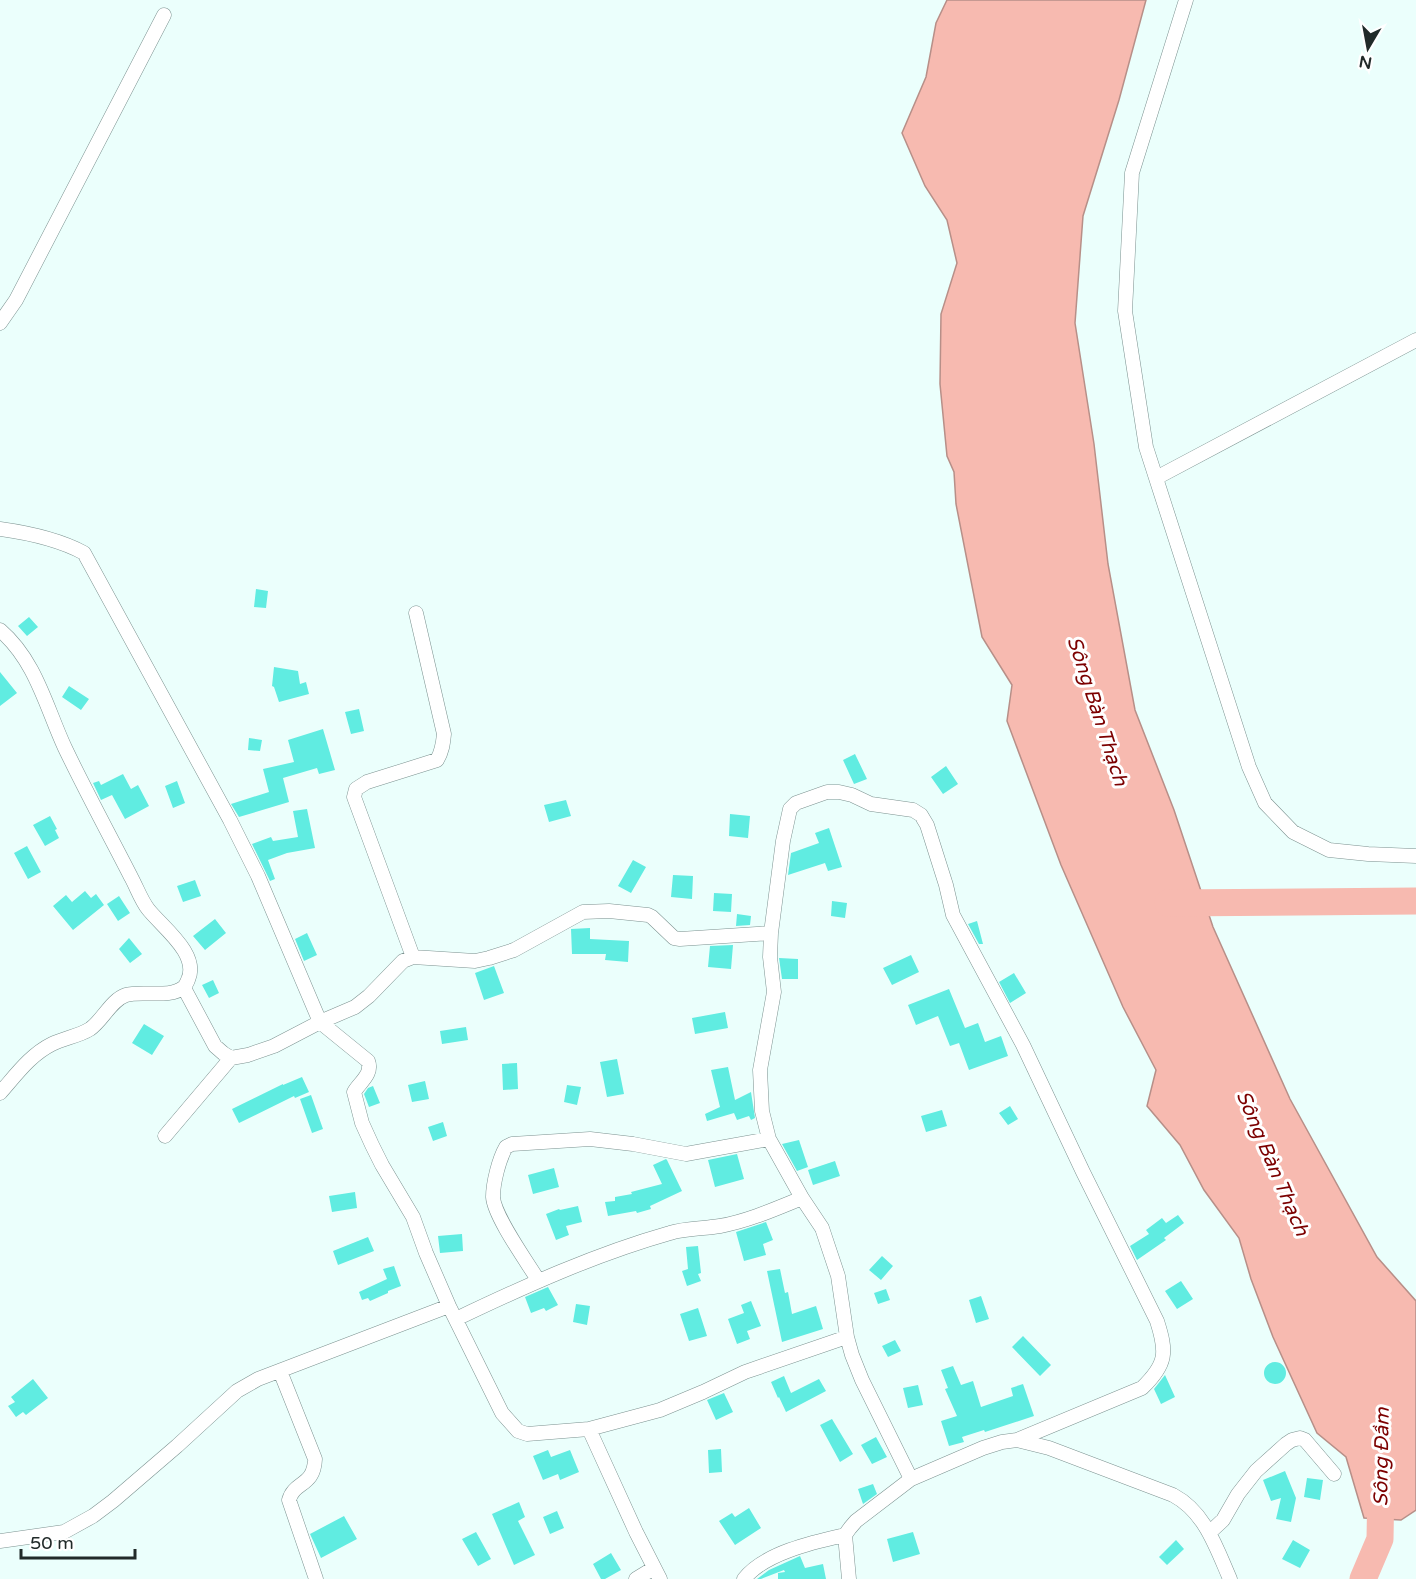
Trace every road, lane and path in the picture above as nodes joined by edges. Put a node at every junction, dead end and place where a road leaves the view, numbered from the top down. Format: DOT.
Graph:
graph roads {
  1 [pos="1186,0"];
  2 [pos="164,15"];
  3 [pos="0,323"];
  4 [pos="1416,340"];
  5 [pos="1156,478"];
  6 [pos="0,530"];
  7 [pos="416,614"];
  8 [pos="0,630"];
  9 [pos="1416,856"];
  10 [pos="771,933"];
  11 [pos="413,957"];
  12 [pos="184,987"];
  13 [pos="320,1022"];
  14 [pos="231,1058"];
  15 [pos="0,1093"];
  16 [pos="165,1136"];
  17 [pos="769,1139"];
  18 [pos="802,1198"];
  19 [pos="538,1280"];
  20 [pos="449,1306"];
  21 [pos="456,1319"];
  22 [pos="847,1337"];
  23 [pos="280,1371"];
  24 [pos="589,1429"];
  25 [pos="1017,1440"];
  26 [pos="1334,1474"];
  27 [pos="911,1479"];
  28 [pos="1209,1533"];
  29 [pos="845,1534"];
  30 [pos="0,1541"];
  31 [pos="657,1574"];
  32 [pos="316,1579"];
  33 [pos="636,1579"];
  34 [pos="744,1579"];
  35 [pos="849,1579"];
  36 [pos="1230,1579"];
  1 -- 5 [label="street"];
  2 -- 3 [label="street"];
  4 -- 5 [label="street"];
  5 -- 9 [label="street"];
  6 -- 13 [label="street"];
  7 -- 11 [label="street"];
  8 -- 12 [label="street"];
  10 -- 11 [label="street"];
  10 -- 17 [label="street"];
  10 -- 25 [label="street"];
  11 -- 13 [label="street"];
  12 -- 14 [label="street"];
  12 -- 15 [label="street"];
  13 -- 14 [label="street"];
  13 -- 20 [label="street"];
  14 -- 16 [label="street"];
  17 -- 18 [label="street"];
  17 -- 19 [label="street"];
  18 -- 19 [label="street"];
  18 -- 22 [label="street"];
  19 -- 21 [label="street"];
  20 -- 21 [label="street"];
  20 -- 23 [label="street"];
  21 -- 24 [label="street"];
  22 -- 24 [label="street"];
  22 -- 27 [label="street"];
  23 -- 30 [label="street"];
  23 -- 32 [label="street"];
  24 -- 31 [label="street"];
  25 -- 27 [label="street"];
  25 -- 28 [label="street"];
  26 -- 28 [label="street"];
  27 -- 29 [label="street"];
  28 -- 36 [label="street"];
  29 -- 34 [label="street"];
  29 -- 35 [label="street"];
  31 -- 33 [label="street"];
}
